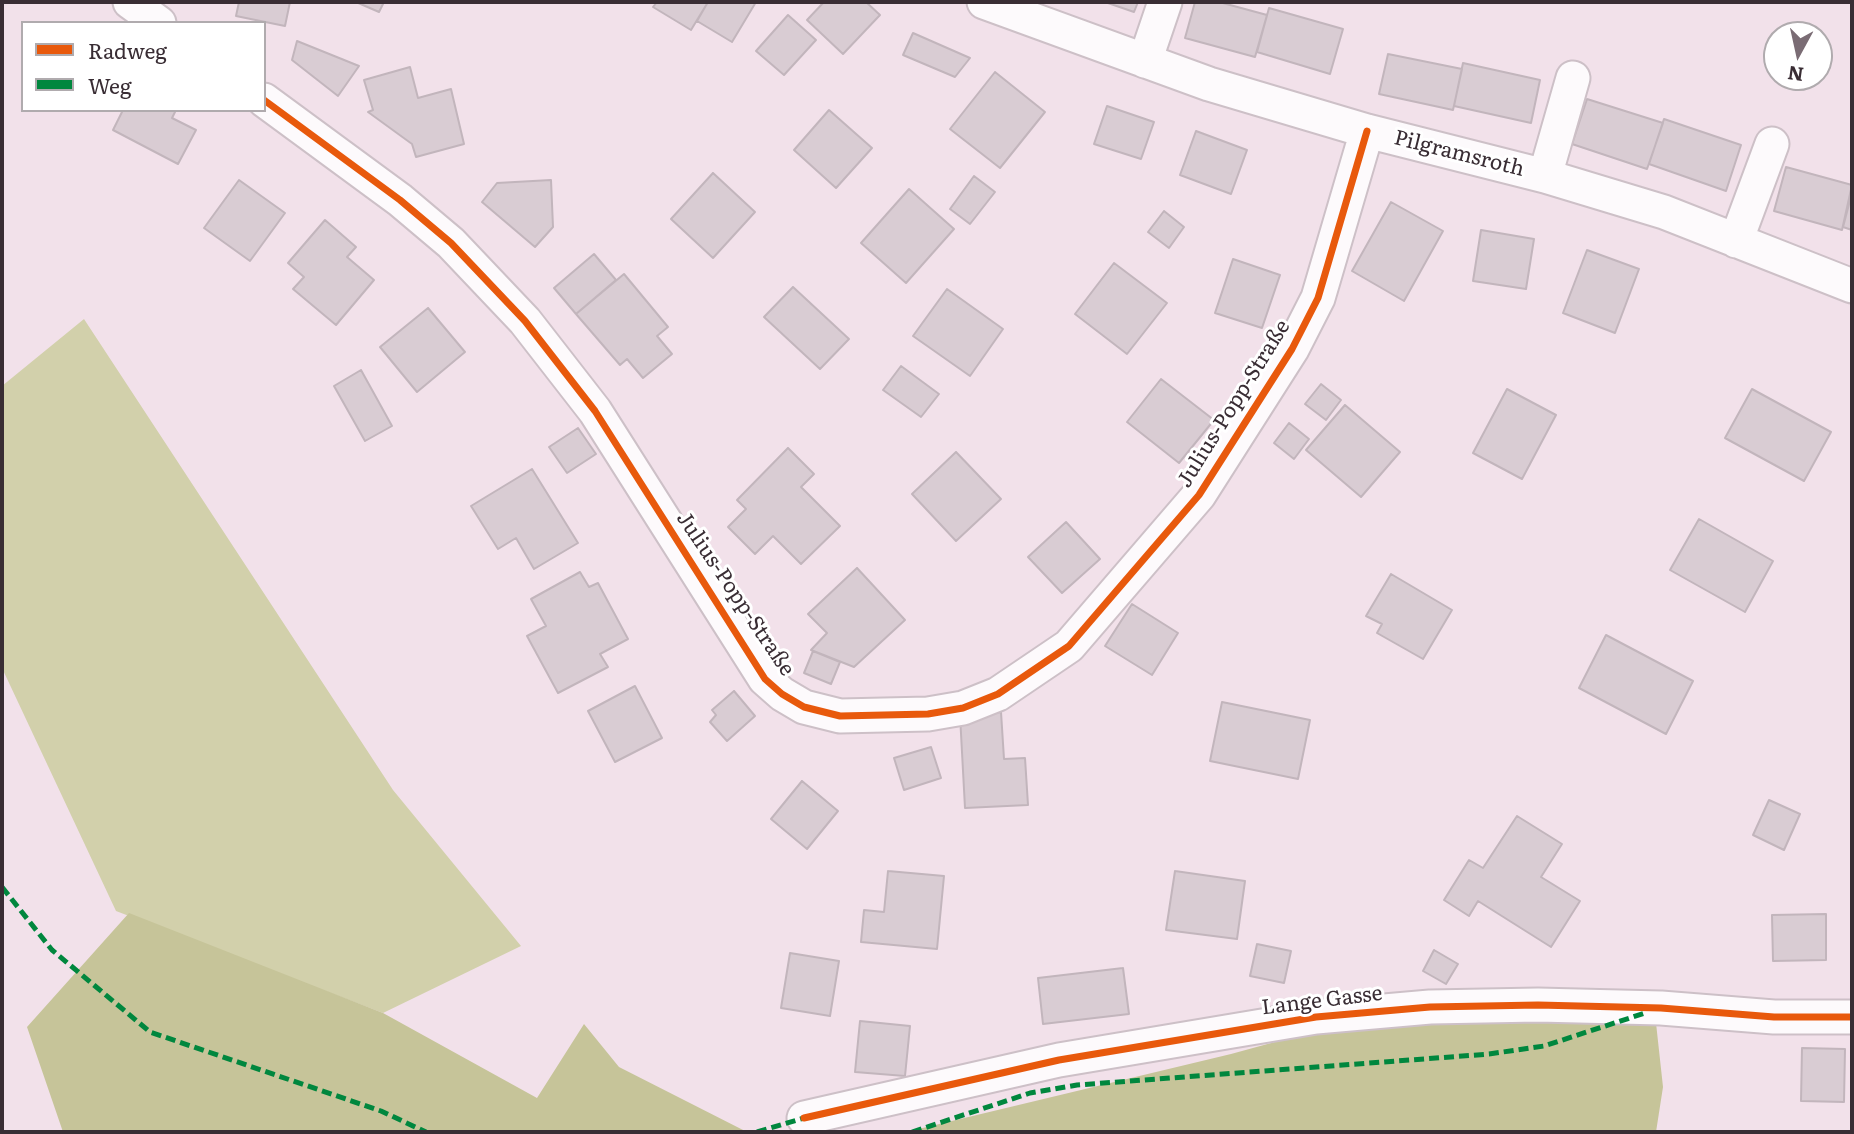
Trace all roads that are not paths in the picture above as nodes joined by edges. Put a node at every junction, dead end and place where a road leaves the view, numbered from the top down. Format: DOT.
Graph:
graph roads {
  1 [pos="130,2"];
  2 [pos="984,2"];
  3 [pos="1165,2"];
  4 [pos="156,21"];
  5 [pos="1145,61"];
  6 [pos="1573,78"];
  7 [pos="266,101"];
  8 [pos="1367,131"];
  9 [pos="1772,144"];
  10 [pos="1545,176"];
  11 [pos="1736,241"];
  12 [pos="1852,286"];
  13 [pos="1852,1017"];
  14 [pos="804,1118"];
  1 -- 4 [label="street"];
  2 -- 5 [label="street, Pilgramsroth"];
  3 -- 5 [label="street"];
  5 -- 8 [label="street, Pilgramsroth"];
  6 -- 10 [label="street"];
  7 -- 8 [label="street, Julius-Popp-Straße"];
  8 -- 10 [label="street, Pilgramsroth"];
  9 -- 11 [label="street"];
  10 -- 11 [label="street, Pilgramsroth"];
  11 -- 12 [label="street, Pilgramsroth"];
  13 -- 14 [label="street, Lange Gasse"];
}
